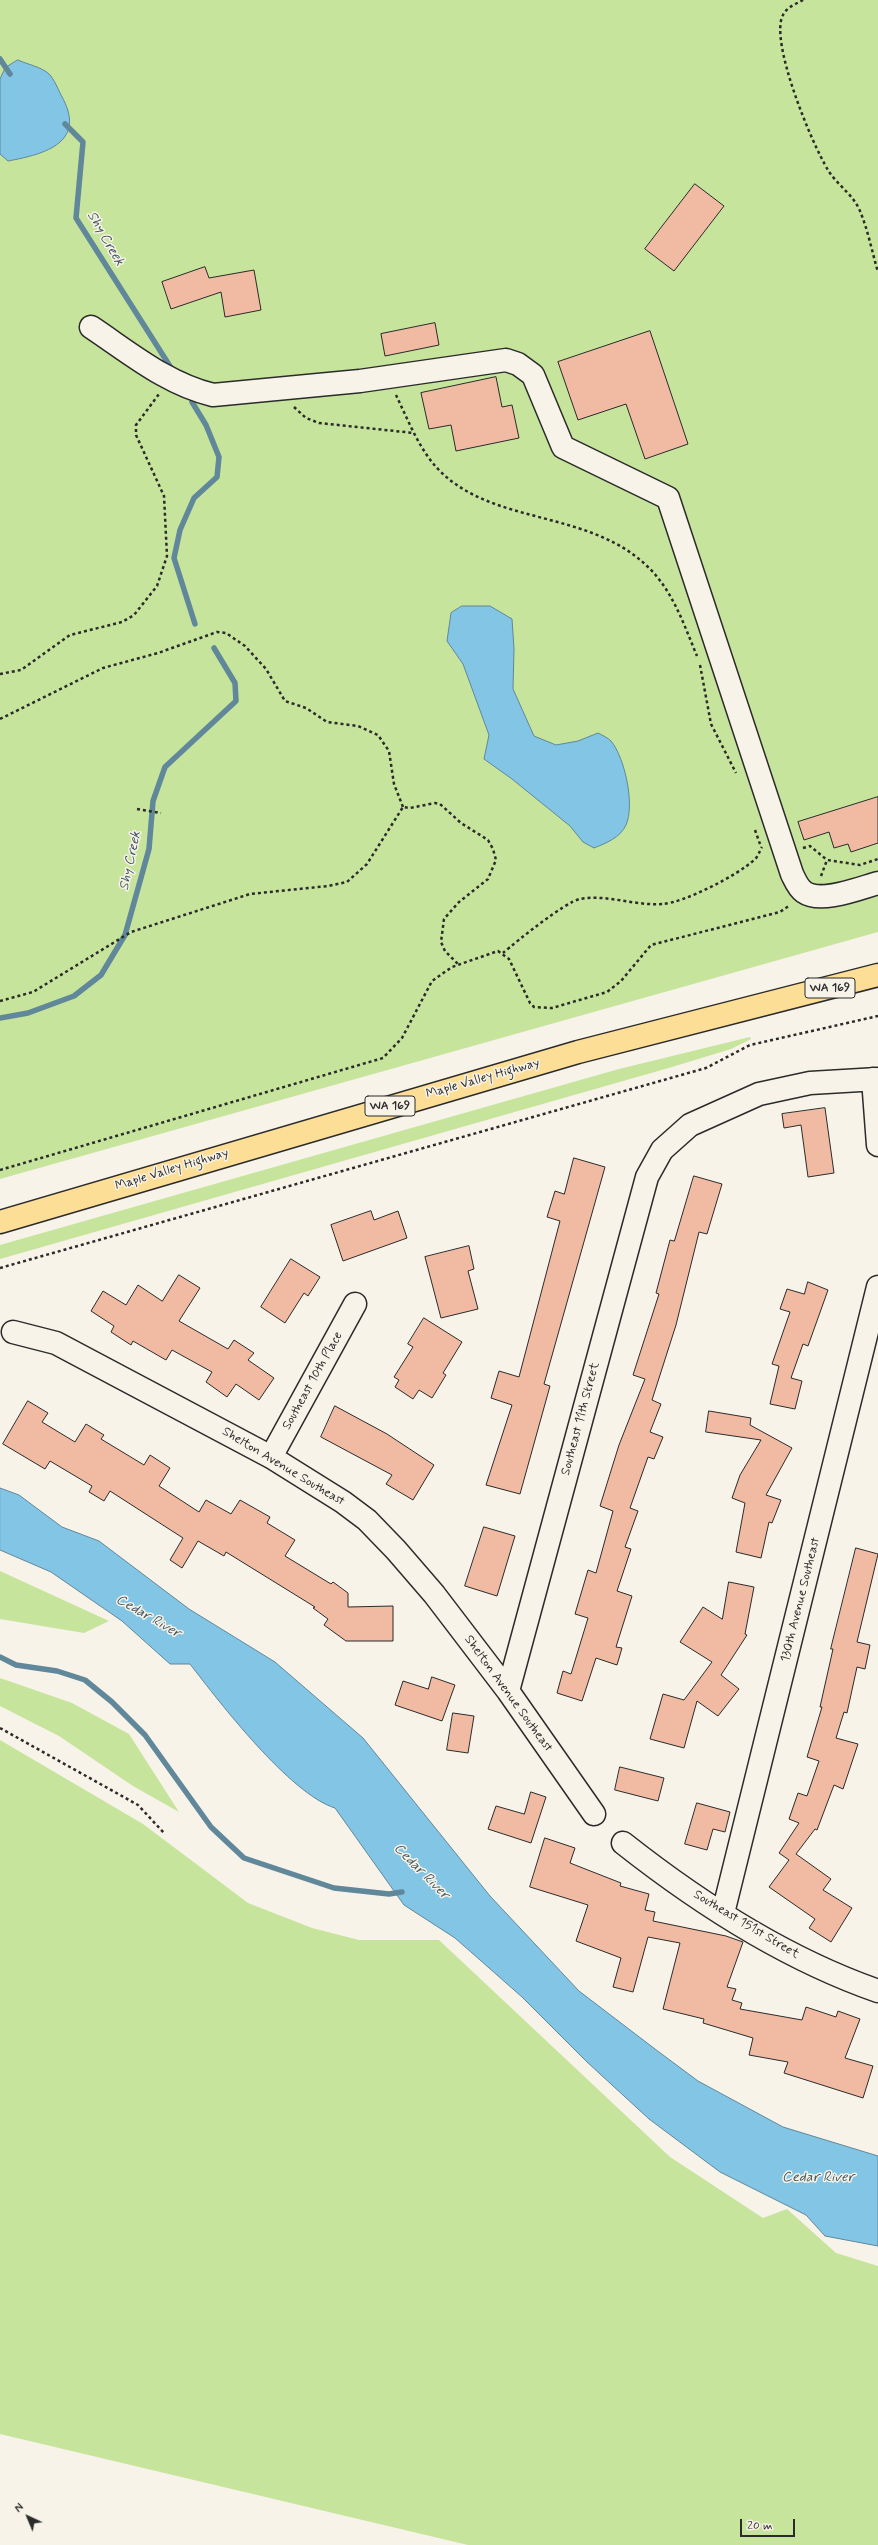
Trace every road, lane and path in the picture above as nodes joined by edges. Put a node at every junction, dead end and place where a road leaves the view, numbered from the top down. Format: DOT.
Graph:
graph roads {
  1 [pos="803,0"];
  2 [pos="878,272"];
  3 [pos="91,327"];
  4 [pos="388,377"];
  5 [pos="170,380"];
  6 [pos="274,389"];
  7 [pos="414,433"];
  8 [pos="0,674"];
  9 [pos="0,719"];
  10 [pos="737,776"];
  11 [pos="403,807"];
  12 [pos="137,809"];
  13 [pos="161,813"];
  14 [pos="753,824"];
  15 [pos="762,847"];
  16 [pos="785,852"];
  17 [pos="878,859"];
  18 [pos="827,860"];
  19 [pos="878,883"];
  20 [pos="804,892"];
  21 [pos="504,953"];
  22 [pos="459,965"];
  23 [pos="878,975"];
  24 [pos="0,1001"];
  25 [pos="878,1016"];
  26 [pos="876,1079"];
  27 [pos="878,1146"];
  28 [pos="0,1170"];
  29 [pos="0,1222"];
  30 [pos="0,1268"];
  31 [pos="878,1287"];
  32 [pos="355,1304"];
  33 [pos="13,1332"];
  34 [pos="271,1457"];
  35 [pos="508,1691"];
  36 [pos="0,1728"];
  37 [pos="594,1814"];
  38 [pos="164,1833"];
  39 [pos="623,1843"];
  40 [pos="723,1913"];
  41 [pos="878,1991"];
  1 -- 2 [label="path"];
  3 -- 5 [label="street"];
  4 -- 6 [label="street"];
  4 -- 7 [label="path"];
  4 -- 16 [label="street"];
  5 -- 6 [label="street"];
  5 -- 8 [label="path"];
  6 -- 7 [label="path"];
  7 -- 10 [label="path"];
  9 -- 11 [label="path"];
  11 -- 22 [label="path"];
  11 -- 24 [label="path"];
  12 -- 13 [label="path"];
  14 -- 15 [label="path"];
  15 -- 16 [label="path"];
  15 -- 21 [label="path"];
  16 -- 18 [label="path"];
  16 -- 20 [label="street"];
  17 -- 18 [label="path"];
  18 -- 20 [label="path"];
  19 -- 20 [label="street"];
  20 -- 21 [label="path"];
  21 -- 22 [label="path"];
  22 -- 28 [label="path"];
  23 -- 29 [label="main road, Maple Valley Highway / WA 169"];
  25 -- 30 [label="path"];
  26 -- 27 [label="street"];
  26 -- 35 [label="street, Southeast 11th Street"];
  31 -- 40 [label="street, 130th Avenue Southeast"];
  32 -- 34 [label="street, Southeast 10th Place"];
  33 -- 34 [label="street, Shelton Avenue Southeast"];
  34 -- 35 [label="street, Shelton Avenue Southeast"];
  35 -- 37 [label="street, Shelton Avenue Southeast"];
  36 -- 38 [label="path"];
  39 -- 40 [label="street, Southeast 151st Street"];
  40 -- 41 [label="street, Southeast 151st Street"];
}
